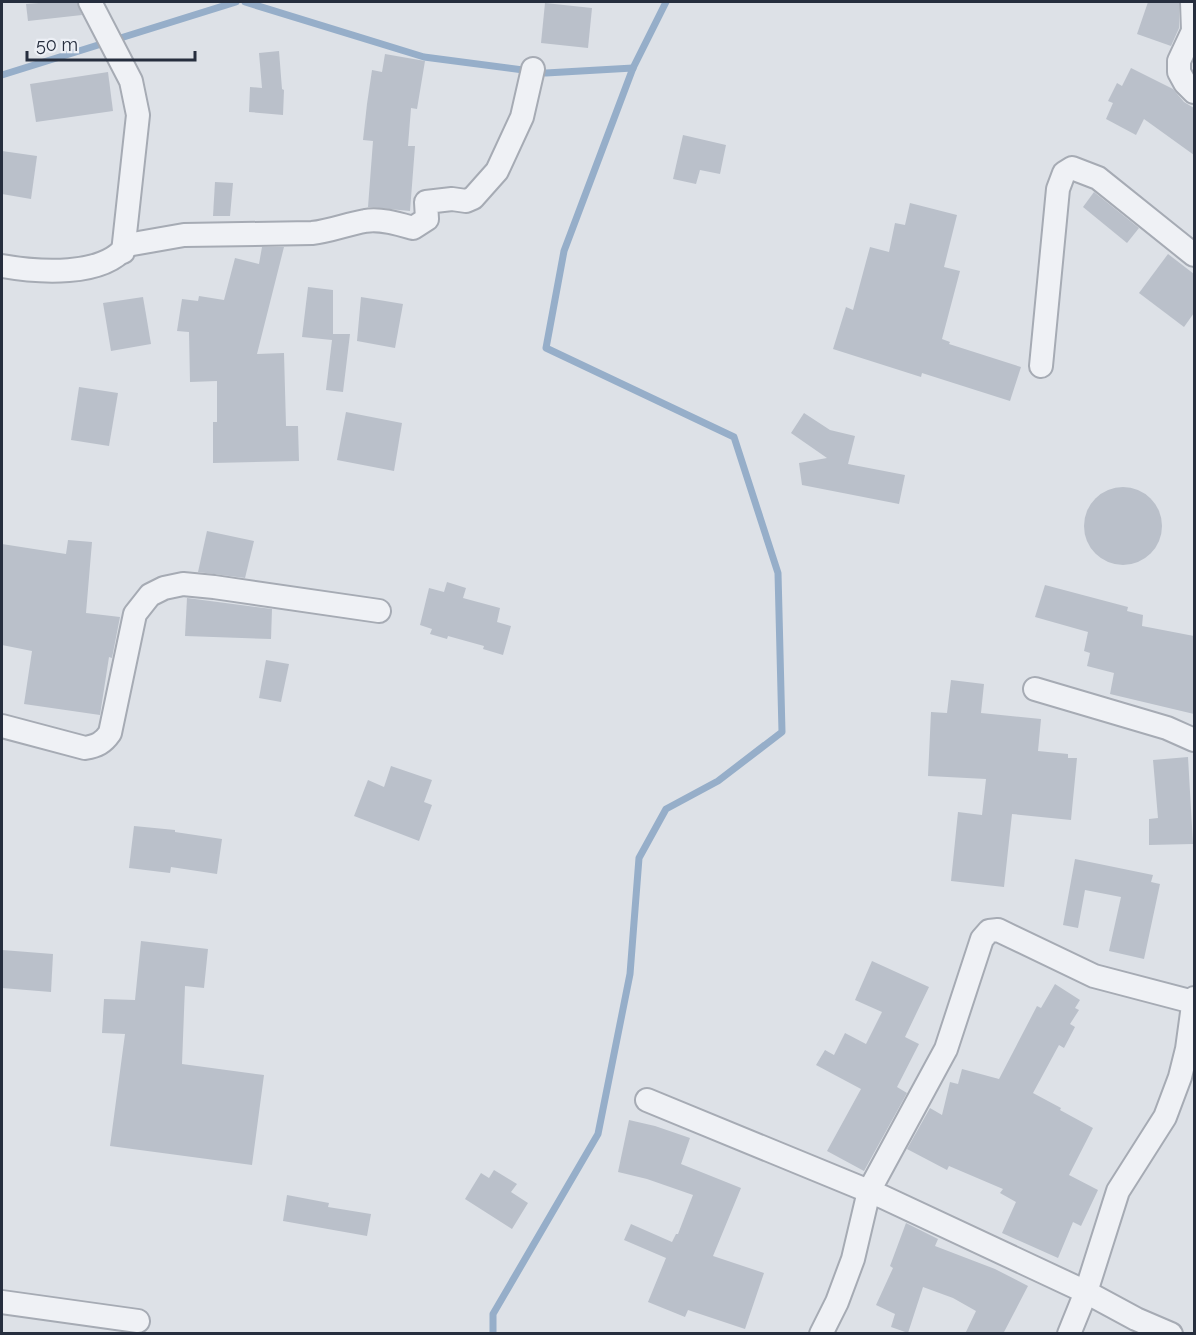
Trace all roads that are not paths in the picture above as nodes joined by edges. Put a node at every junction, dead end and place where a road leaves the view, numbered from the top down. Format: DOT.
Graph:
graph roads {
  1 [pos="90,2"];
  2 [pos="1192,2"];
  3 [pos="533,69"];
  4 [pos="1194,92"];
  5 [pos="123,252"];
  6 [pos="1194,255"];
  7 [pos="2,266"];
  8 [pos="1041,366"];
  9 [pos="379,611"];
  10 [pos="1035,689"];
  11 [pos="2,726"];
  12 [pos="1194,740"];
  13 [pos="1194,1000"];
  14 [pos="647,1100"];
  15 [pos="869,1191"];
  16 [pos="1086,1292"];
  17 [pos="2,1302"];
  18 [pos="138,1322"];
  19 [pos="821,1334"];
  20 [pos="1069,1334"];
  21 [pos="1171,1334"];
  1 -- 5 [label="street"];
  2 -- 4 [label="street"];
  3 -- 5 [label="street"];
  5 -- 7 [label="street"];
  6 -- 8 [label="street"];
  9 -- 11 [label="street"];
  10 -- 12 [label="street"];
  13 -- 15 [label="street"];
  13 -- 16 [label="street"];
  14 -- 15 [label="street"];
  15 -- 16 [label="street"];
  15 -- 19 [label="street"];
  16 -- 20 [label="street"];
  16 -- 21 [label="street"];
  17 -- 18 [label="street"];
}
